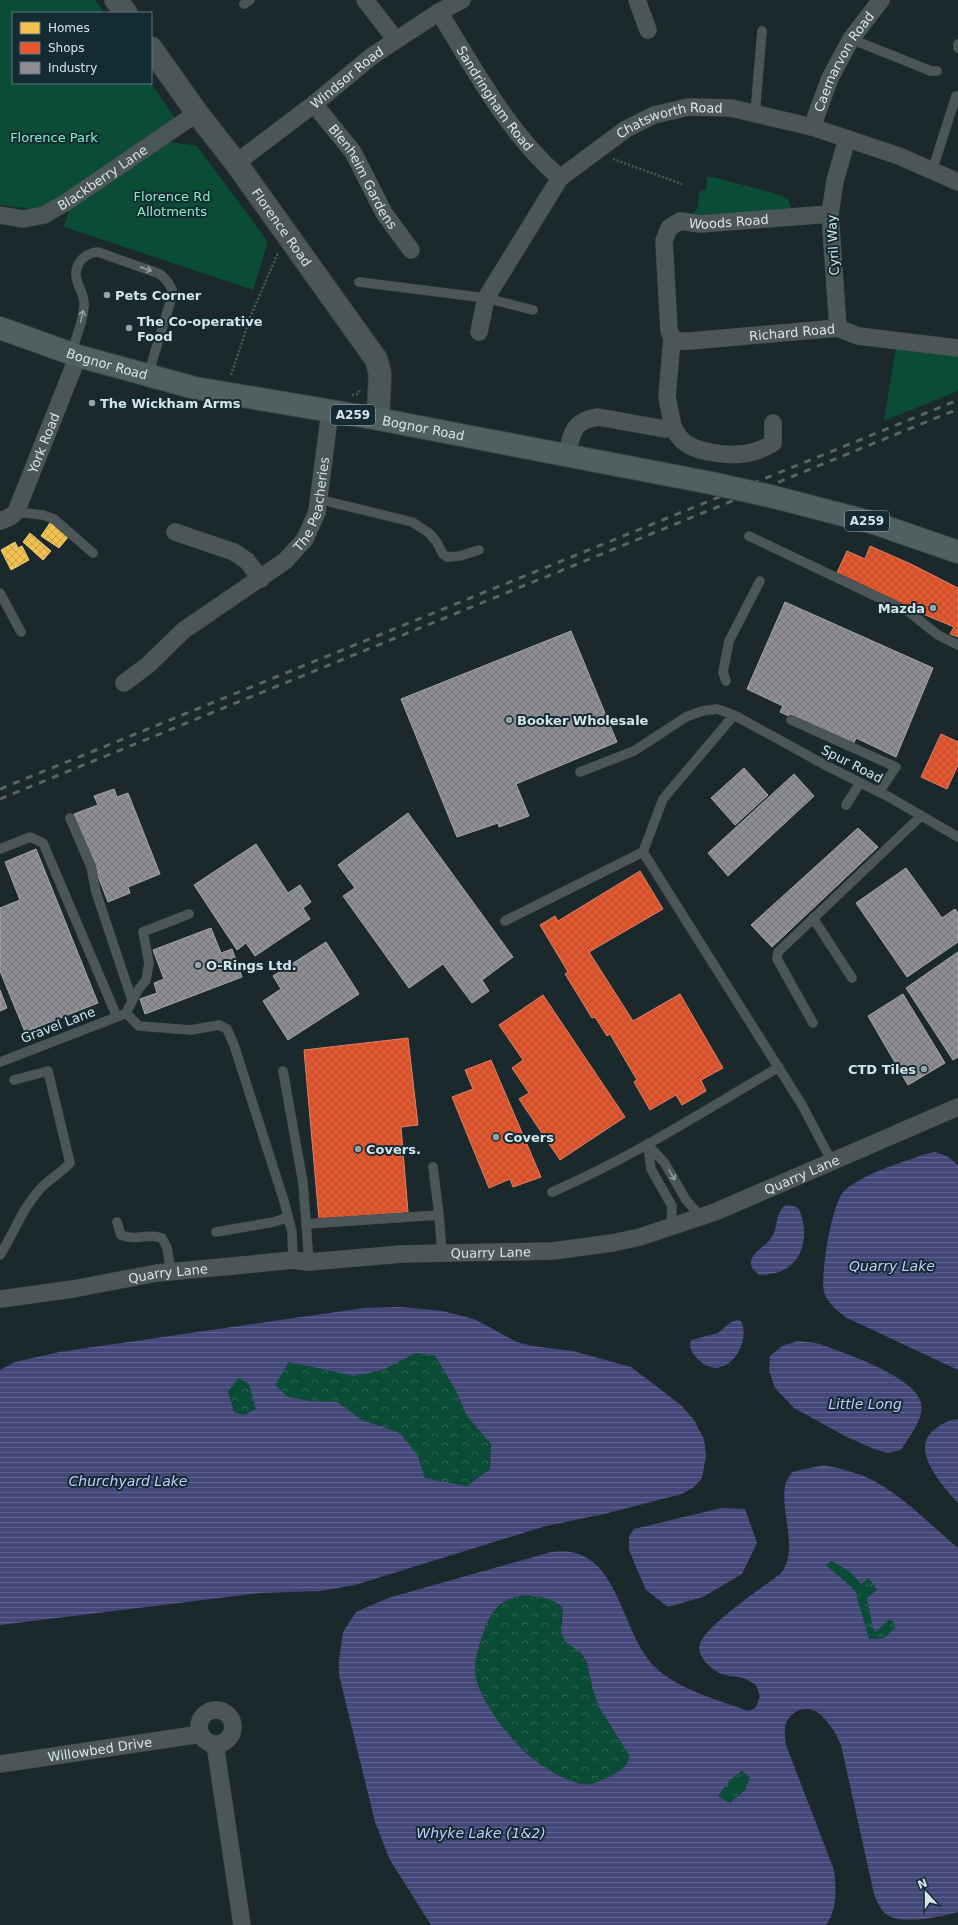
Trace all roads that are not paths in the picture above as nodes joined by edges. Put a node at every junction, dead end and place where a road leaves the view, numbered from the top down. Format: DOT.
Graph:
graph roads {
  1 [pos="116,0"];
  2 [pos="365,0"];
  3 [pos="462,0"];
  4 [pos="637,0"];
  5 [pos="880,0"];
  6 [pos="125,12"];
  7 [pos="438,12"];
  8 [pos="648,30"];
  9 [pos="762,31"];
  10 [pos="851,39"];
  11 [pos="396,40"];
  12 [pos="958,44"];
  13 [pos="958,48"];
  14 [pos="152,49"];
  15 [pos="937,71"];
  16 [pos="956,96"];
  17 [pos="314,104"];
  18 [pos="197,113"];
  19 [pos="755,114"];
  20 [pos="812,127"];
  21 [pos="847,139"];
  22 [pos="236,163"];
  23 [pos="932,171"];
  24 [pos="560,178"];
  25 [pos="958,182"];
  26 [pos="830,214"];
  27 [pos="0,215"];
  28 [pos="411,250"];
  29 [pos="359,282"];
  30 [pos="486,298"];
  31 [pos="533,310"];
  32 [pos="0,328"];
  33 [pos="838,328"];
  34 [pos="479,332"];
  35 [pos="672,338"];
  36 [pos="958,348"];
  37 [pos="74,355"];
  38 [pos="148,375"];
  39 [pos="330,411"];
  40 [pos="378,418"];
  41 [pos="773,423"];
  42 [pos="673,427"];
  43 [pos="567,455"];
  44 [pos="318,499"];
  45 [pos="16,512"];
  46 [pos="0,521"];
  47 [pos="175,532"];
  48 [pos="749,536"];
  49 [pos="480,550"];
  50 [pos="958,552"];
  51 [pos="93,553"];
  52 [pos="261,579"];
  53 [pos="760,581"];
  54 [pos="0,593"];
  55 [pos="21,632"];
  56 [pos="958,645"];
  57 [pos="726,681"];
  58 [pos="124,683"];
  59 [pos="734,715"];
  60 [pos="791,720"];
  61 [pos="580,772"];
  62 [pos="860,783"];
  63 [pos="879,792"];
  64 [pos="846,804"];
  65 [pos="921,816"];
  66 [pos="70,818"];
  67 [pos="958,837"];
  68 [pos="0,849"];
  69 [pos="643,852"];
  70 [pos="189,914"];
  71 [pos="813,918"];
  72 [pos="505,921"];
  73 [pos="852,978"];
  74 [pos="132,1000"];
  75 [pos="126,1013"];
  76 [pos="117,1017"];
  77 [pos="813,1023"];
  78 [pos="0,1062"];
  79 [pos="779,1067"];
  80 [pos="283,1071"];
  81 [pos="14,1080"];
  82 [pos="958,1107"];
  83 [pos="648,1145"];
  84 [pos="832,1162"];
  85 [pos="433,1167"];
  86 [pos="552,1192"];
  87 [pos="439,1214"];
  88 [pos="701,1217"];
  89 [pos="288,1218"];
  90 [pos="117,1222"];
  91 [pos="306,1224"];
  92 [pos="671,1227"];
  93 [pos="216,1232"];
  94 [pos="442,1253"];
  95 [pos="0,1255"];
  96 [pos="301,1261"];
  97 [pos="171,1272"];
  98 [pos="0,1299"];
  99 [pos="201,1734"];
  100 [pos="215,1744"];
  101 [pos="0,1764"];
  102 [pos="242,1925"];
  1 -- 6 [label="street"];
  2 -- 11 [label="street"];
  3 -- 7 [label="street, Windsor Road"];
  4 -- 8 [label="street"];
  5 -- 10 [label="street, Caernarvon Road"];
  7 -- 11 [label="street, Windsor Road"];
  7 -- 24 [label="street, Sandringham Road"];
  9 -- 19 [label="lane"];
  10 -- 15 [label="lane"];
  10 -- 20 [label="street, Caernarvon Road"];
  11 -- 17 [label="street, Windsor Road"];
  12 -- 13 [label="lane"];
  14 -- 18 [label="street, Florence Road"];
  16 -- 23 [label="lane"];
  17 -- 22 [label="street, Windsor Road"];
  17 -- 28 [label="street, Blenheim Gardens"];
  18 -- 22 [label="street, Florence Road"];
  18 -- 27 [label="street, Blackberry Lane"];
  19 -- 20 [label="street, Chatsworth Road"];
  19 -- 24 [label="street, Chatsworth Road"];
  20 -- 21 [label="street, Chatsworth Road"];
  21 -- 23 [label="street, Chatsworth Road"];
  21 -- 26 [label="street, Cyril Way"];
  22 -- 40 [label="street, Florence Road"];
  23 -- 25 [label="street, Chatsworth Road"];
  24 -- 30 [label="street, Chatsworth Road"];
  26 -- 33 [label="street, Cyril Way"];
  26 -- 35 [label="street, Woods Road"];
  29 -- 30 [label="lane"];
  30 -- 31 [label="lane"];
  30 -- 34 [label="street, Chatsworth Road"];
  32 -- 37 [label="main road, Bognor Road / A259"];
  33 -- 35 [label="street, Richard Road"];
  33 -- 36 [label="street, Richard Road"];
  35 -- 42 [label="street"];
  37 -- 38 [label="main road, Bognor Road / A259"];
  37 -- 38 [label="lane, one-way"];
  37 -- 45 [label="street, York Road"];
  38 -- 39 [label="main road, Bognor Road / A259"];
  39 -- 40 [label="main road, Bognor Road / A259"];
  39 -- 44 [label="street, The Peacheries"];
  40 -- 43 [label="main road, Bognor Road / A259"];
  41 -- 42 [label="street"];
  42 -- 43 [label="street"];
  43 -- 50 [label="main road, Bognor Road / A259, bridge"];
  44 -- 49 [label="lane"];
  44 -- 52 [label="street, The Peacheries"];
  45 -- 46 [label="street"];
  45 -- 51 [label="lane"];
  47 -- 52 [label="street"];
  48 -- 56 [label="lane"];
  52 -- 58 [label="street, The Peacheries"];
  53 -- 57 [label="lane"];
  54 -- 55 [label="lane"];
  59 -- 61 [label="lane, Spur Road"];
  59 -- 62 [label="lane, Spur Road"];
  59 -- 69 [label="lane"];
  60 -- 63 [label="lane"];
  62 -- 63 [label="lane, Spur Road"];
  62 -- 64 [label="lane"];
  63 -- 65 [label="lane, Spur Road"];
  65 -- 67 [label="lane, Spur Road"];
  65 -- 71 [label="lane"];
  66 -- 74 [label="lane"];
  68 -- 76 [label="lane"];
  69 -- 72 [label="lane"];
  69 -- 79 [label="lane"];
  70 -- 74 [label="lane"];
  71 -- 73 [label="lane"];
  71 -- 77 [label="lane"];
  74 -- 75 [label="lane"];
  75 -- 76 [label="lane, Gravel Lane"];
  75 -- 89 [label="lane"];
  76 -- 78 [label="lane, Gravel Lane"];
  79 -- 83 [label="lane"];
  79 -- 84 [label="lane"];
  80 -- 91 [label="lane"];
  81 -- 95 [label="lane"];
  82 -- 84 [label="street, Quarry Lane"];
  83 -- 86 [label="lane"];
  83 -- 88 [label="lane, one-way"];
  83 -- 92 [label="lane"];
  84 -- 88 [label="street, Quarry Lane"];
  85 -- 87 [label="lane"];
  87 -- 91 [label="lane"];
  87 -- 94 [label="lane"];
  88 -- 92 [label="street, Quarry Lane"];
  89 -- 93 [label="lane"];
  89 -- 96 [label="lane"];
  90 -- 97 [label="lane"];
  91 -- 96 [label="lane"];
  92 -- 94 [label="street, Quarry Lane"];
  94 -- 96 [label="street, Quarry Lane"];
  96 -- 97 [label="street, Quarry Lane"];
  97 -- 98 [label="street, Quarry Lane"];
  99 -- 100 [label="street"];
  99 -- 100 [label="street"];
  99 -- 101 [label="street, Willowbed Drive"];
  100 -- 102 [label="street"];
}
